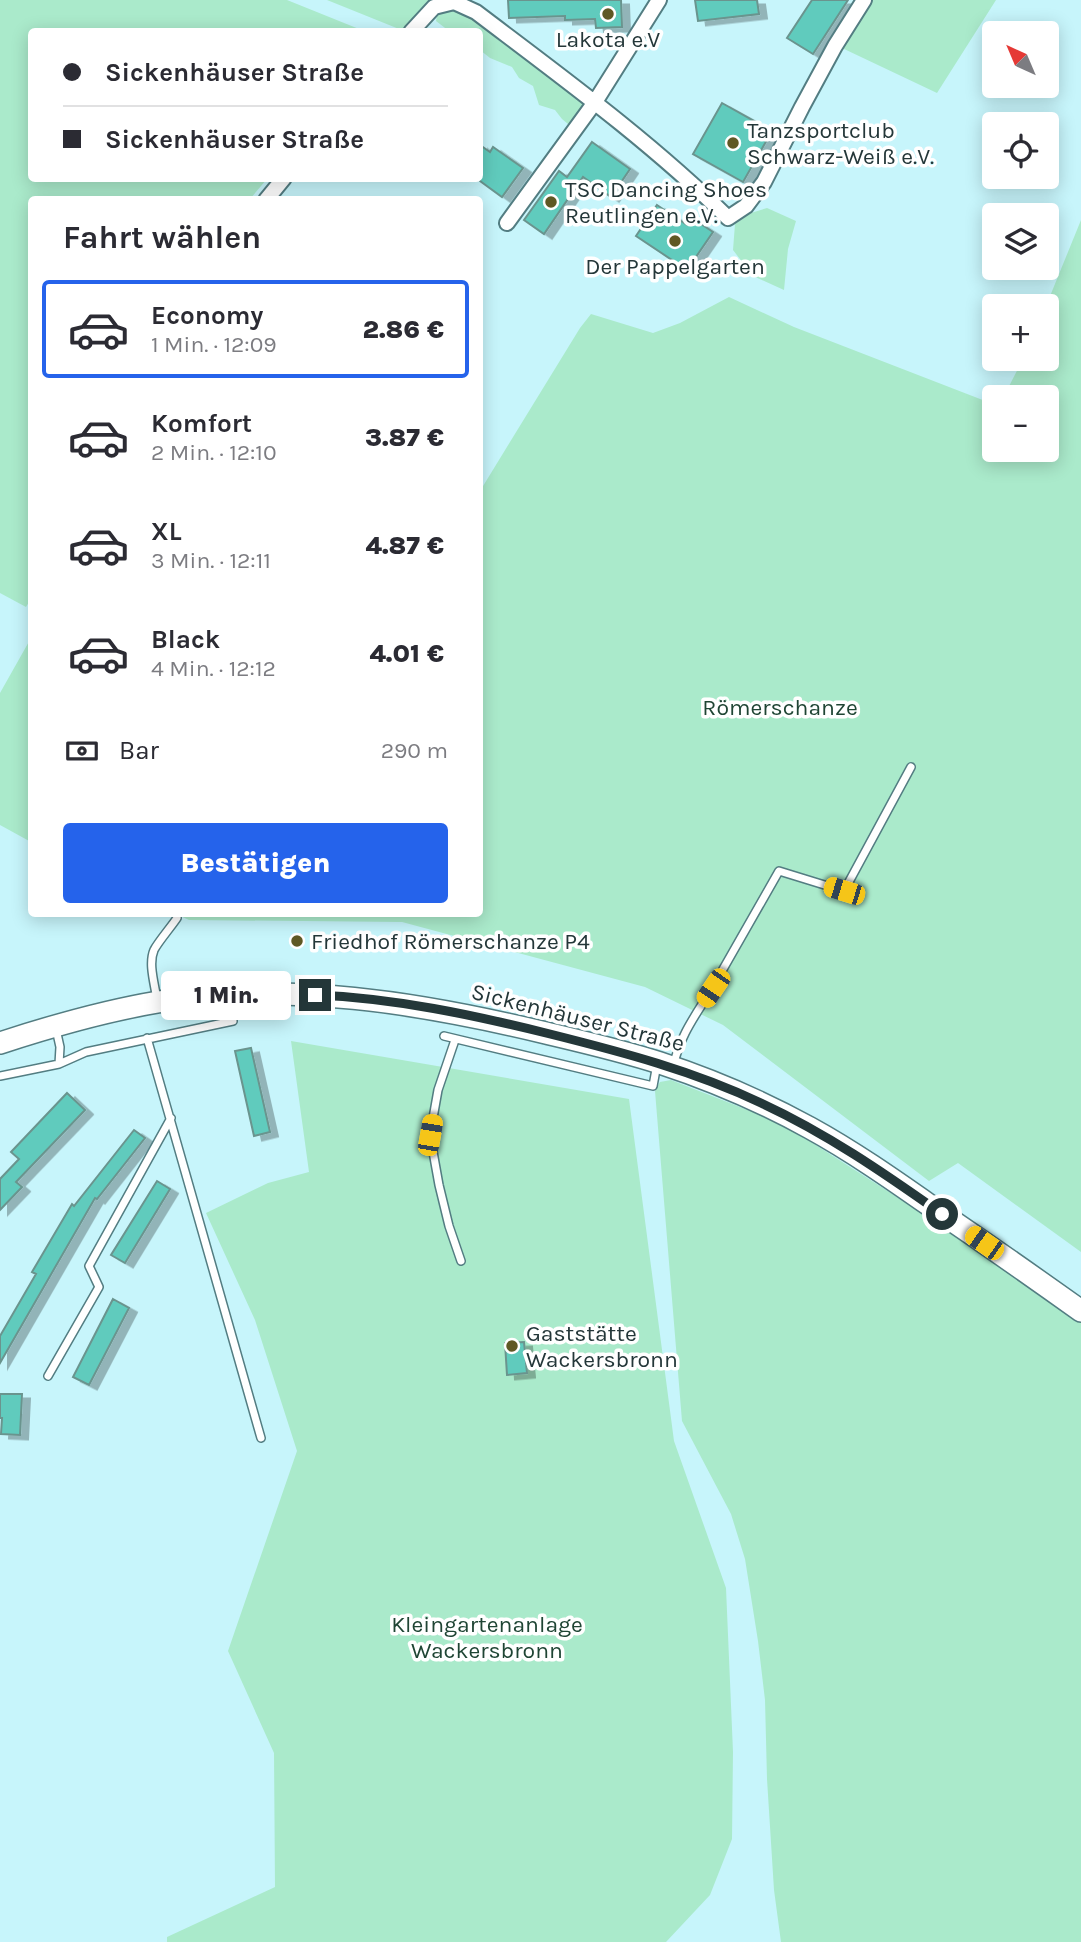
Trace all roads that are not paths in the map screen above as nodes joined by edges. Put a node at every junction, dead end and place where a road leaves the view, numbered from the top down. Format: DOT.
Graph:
graph roads {
  1 [pos="659,0"];
  2 [pos="864,0"];
  3 [pos="415,28"];
  4 [pos="595,102"];
  5 [pos="281,182"];
  6 [pos="269,196"];
  7 [pos="508,223"];
  8 [pos="911,767"];
  9 [pos="177,918"];
  10 [pos="157,1002"];
  11 [pos="233,1021"];
  12 [pos="54,1025"];
  13 [pos="444,1036"];
  14 [pos="148,1038"];
  15 [pos="455,1040"];
  16 [pos="0,1043"];
  17 [pos="59,1064"];
  18 [pos="665,1065"];
  19 [pos="0,1076"];
  20 [pos="171,1118"];
  21 [pos="461,1261"];
  22 [pos="1081,1311"];
  23 [pos="48,1376"];
  24 [pos="261,1438"];
  1 -- 4 [label="street"];
  2 -- 4 [label="street"];
  3 -- 4 [label="street"];
  4 -- 7 [label="street"];
  5 -- 6 [label="street"];
  8 -- 18 [label="lane"];
  9 -- 10 [label="lane"];
  10 -- 12 [label="street, Sickenhäuser Straße"];
  10 -- 18 [label="street, Sickenhäuser Straße"];
  11 -- 14 [label="lane"];
  12 -- 16 [label="street, Sickenhäuser Straße"];
  12 -- 17 [label="lane"];
  13 -- 15 [label="lane"];
  14 -- 17 [label="lane"];
  14 -- 20 [label="lane"];
  15 -- 18 [label="lane"];
  15 -- 21 [label="lane"];
  17 -- 19 [label="lane"];
  18 -- 22 [label="street, Sickenhäuser Straße"];
  20 -- 23 [label="lane"];
  20 -- 24 [label="lane"];
}
